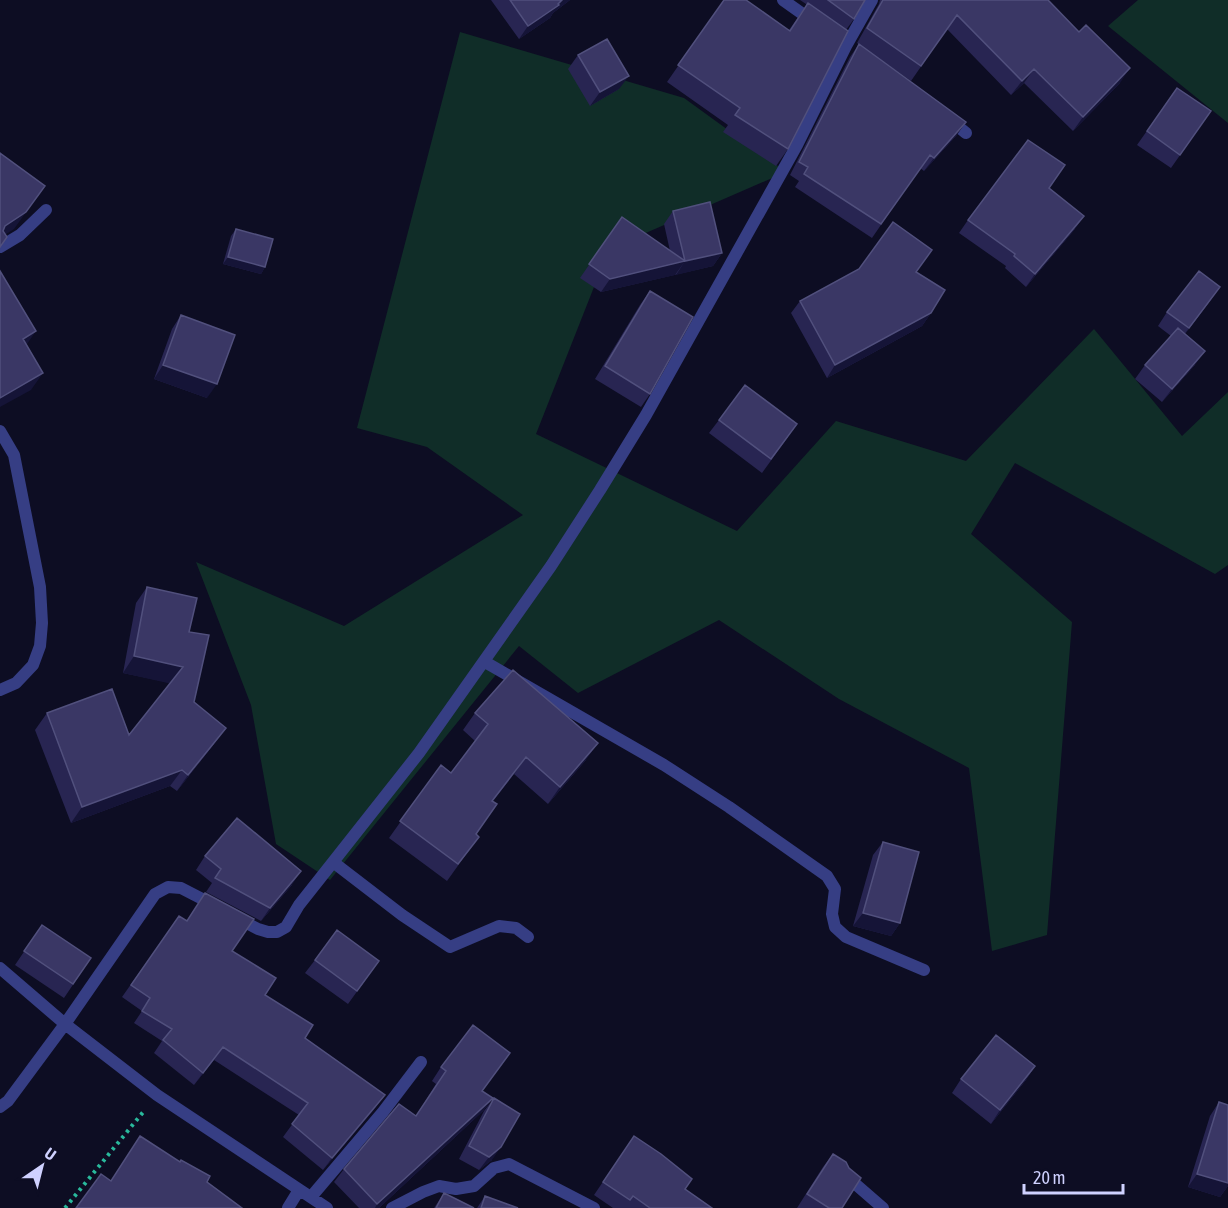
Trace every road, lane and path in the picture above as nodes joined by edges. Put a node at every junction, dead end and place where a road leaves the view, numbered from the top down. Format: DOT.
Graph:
graph roads {
  1 [pos="783,0"];
  2 [pos="872,0"];
  3 [pos="841,42"];
  4 [pos="937,110"];
  5 [pos="966,132"];
  6 [pos="46,210"];
  7 [pos="0,247"];
  8 [pos="0,430"];
  9 [pos="485,662"];
  10 [pos="0,690"];
  11 [pos="333,862"];
  12 [pos="528,937"];
  13 [pos="0,969"];
  14 [pos="924,970"];
  15 [pos="65,1024"];
  16 [pos="421,1062"];
  17 [pos="157,1095"];
  18 [pos="0,1107"];
  19 [pos="846,1175"];
  20 [pos="299,1190"];
  21 [pos="311,1197"];
  22 [pos="65,1208"];
  23 [pos="288,1208"];
  24 [pos="327,1208"];
  25 [pos="392,1208"];
  26 [pos="594,1208"];
  27 [pos="883,1208"];
  1 -- 3 [label="street"];
  2 -- 3 [label="street"];
  3 -- 9 [label="street"];
  4 -- 5 [label="street"];
  6 -- 7 [label="street"];
  8 -- 10 [label="street"];
  9 -- 11 [label="street"];
  9 -- 14 [label="street"];
  11 -- 12 [label="street"];
  11 -- 15 [label="street"];
  13 -- 15 [label="street"];
  15 -- 17 [label="street"];
  15 -- 18 [label="street"];
  16 -- 21 [label="street"];
  17 -- 20 [label="street"];
  17 -- 22 [label="path"];
  19 -- 27 [label="street"];
  20 -- 21 [label="street"];
  20 -- 23 [label="street"];
  21 -- 24 [label="street"];
  25 -- 26 [label="street"];
}
